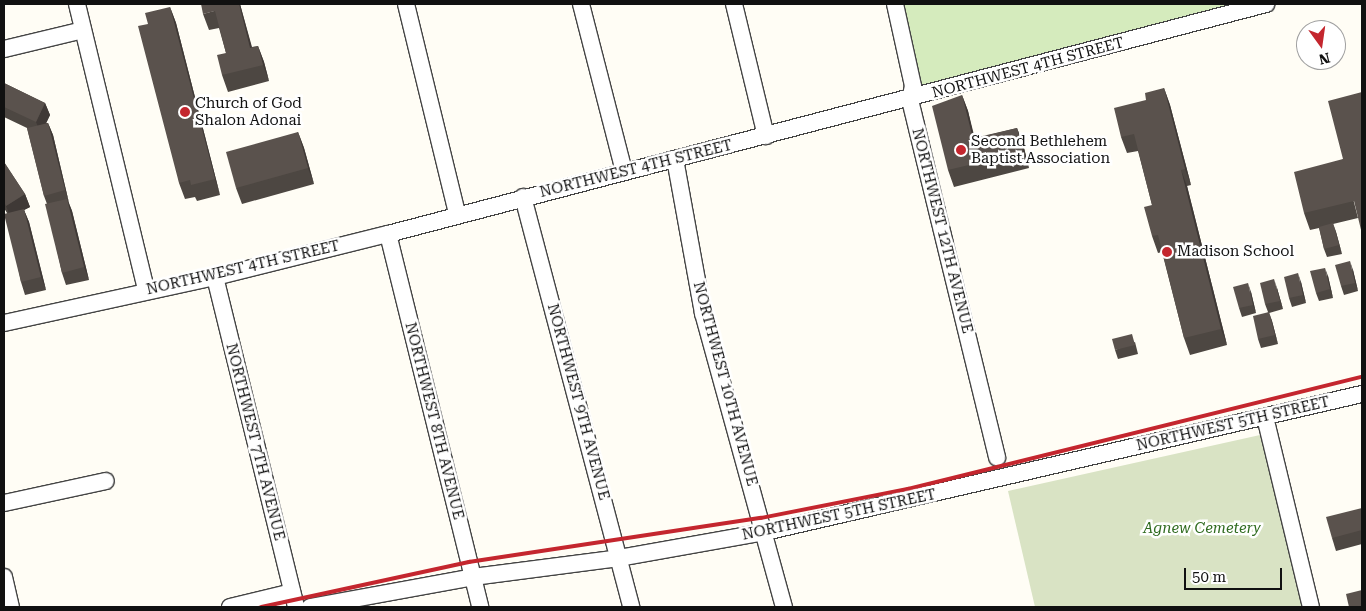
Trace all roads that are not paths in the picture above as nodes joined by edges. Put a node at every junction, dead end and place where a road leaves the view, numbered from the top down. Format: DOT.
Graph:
graph roads {
  1 [pos="77,4"];
  2 [pos="406,4"];
  3 [pos="580,4"];
  4 [pos="734,4"];
  5 [pos="895,4"];
  6 [pos="1264,4"];
  7 [pos="83,30"];
  8 [pos="4,49"];
  9 [pos="910,100"];
  10 [pos="766,136"];
  11 [pos="675,159"];
  12 [pos="624,172"];
  13 [pos="523,198"];
  14 [pos="457,214"];
  15 [pos="388,234"];
  16 [pos="215,277"];
  17 [pos="146,290"];
  18 [pos="4,323"];
  19 [pos="1362,394"];
  20 [pos="1265,417"];
  21 [pos="997,458"];
  22 [pos="106,482"];
  23 [pos="4,503"];
  24 [pos="765,532"];
  25 [pos="620,558"];
  26 [pos="4,577"];
  27 [pos="473,577"];
  28 [pos="294,599"];
  29 [pos="11,607"];
  30 [pos="230,607"];
  31 [pos="310,607"];
  32 [pos="480,607"];
  33 [pos="631,607"];
  34 [pos="784,607"];
  35 [pos="1311,607"];
  1 -- 7 [label="street"];
  2 -- 14 [label="street"];
  3 -- 12 [label="street"];
  4 -- 10 [label="street"];
  5 -- 9 [label="street, NORTHWEST 12TH AVENUE"];
  6 -- 9 [label="street, NORTHWEST 4TH STREET"];
  7 -- 8 [label="street"];
  7 -- 17 [label="street"];
  9 -- 10 [label="street, NORTHWEST 4TH STREET"];
  9 -- 21 [label="street, NORTHWEST 12TH AVENUE"];
  10 -- 11 [label="street, NORTHWEST 4TH STREET"];
  11 -- 12 [label="street, NORTHWEST 4TH STREET"];
  11 -- 24 [label="street, NORTHWEST 10TH AVENUE"];
  12 -- 13 [label="street, NORTHWEST 4TH STREET"];
  13 -- 14 [label="street, NORTHWEST 4TH STREET"];
  13 -- 25 [label="street, NORTHWEST 9TH AVENUE"];
  14 -- 15 [label="street, NORTHWEST 4TH STREET"];
  15 -- 16 [label="street, NORTHWEST 4TH STREET"];
  15 -- 27 [label="street, NORTHWEST 8TH AVENUE"];
  16 -- 17 [label="street, NORTHWEST 4TH STREET"];
  16 -- 28 [label="street, NORTHWEST 7TH AVENUE"];
  17 -- 18 [label="street, NORTHWEST 4TH STREET"];
  19 -- 20 [label="street, NORTHWEST 5TH STREET"];
  20 -- 24 [label="street, NORTHWEST 5TH STREET"];
  20 -- 35 [label="street"];
  22 -- 23 [label="street"];
  24 -- 25 [label="street, NORTHWEST 5TH STREET"];
  24 -- 34 [label="street, NORTHWEST 10TH AVENUE"];
  25 -- 27 [label="street, NORTHWEST 5TH STREET"];
  25 -- 33 [label="street, NORTHWEST 9TH AVENUE"];
  26 -- 29 [label="street"];
  27 -- 31 [label="street, NORTHWEST 5TH STREET"];
  27 -- 32 [label="street, NORTHWEST 8TH AVENUE"];
  28 -- 30 [label="street"];
}
